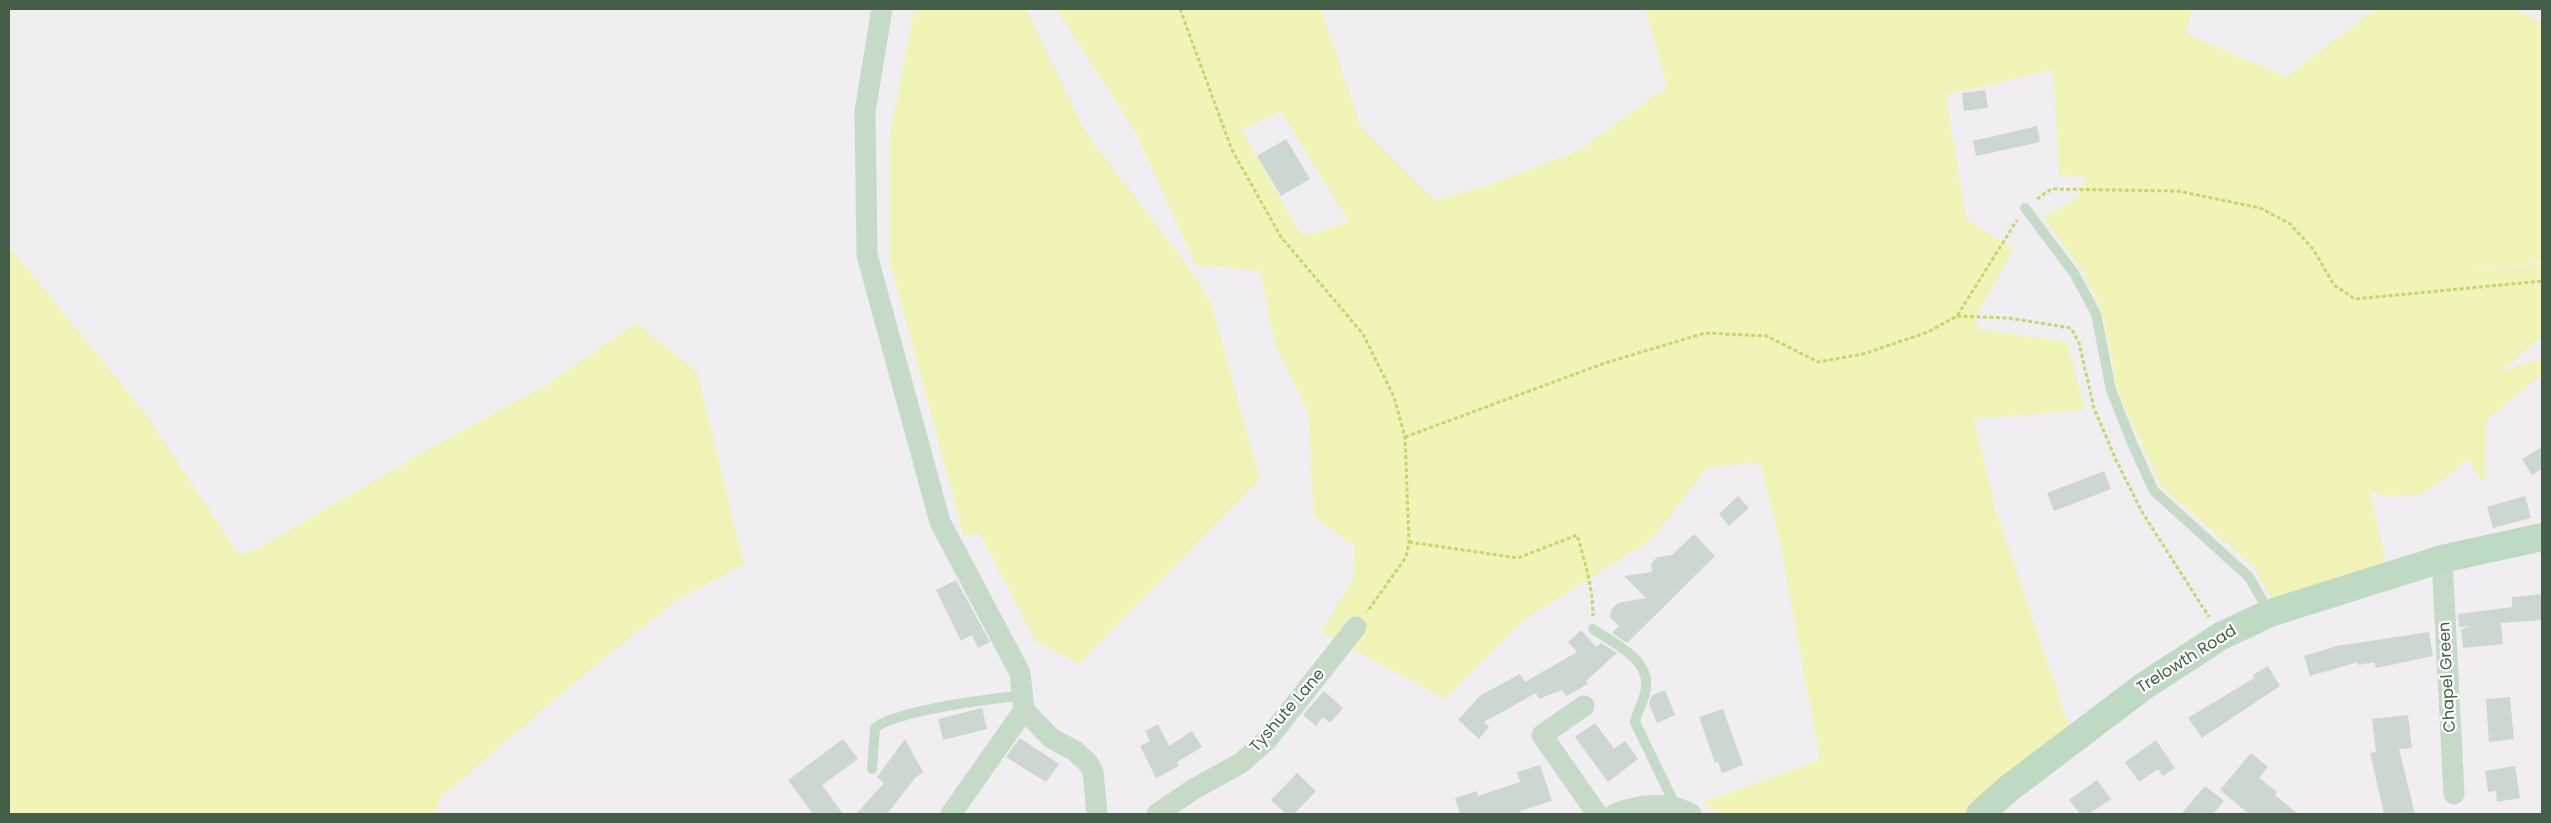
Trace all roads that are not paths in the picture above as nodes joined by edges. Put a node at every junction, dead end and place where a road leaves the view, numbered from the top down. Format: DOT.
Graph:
graph roads {
  1 [pos="882,9"];
  2 [pos="2025,208"];
  3 [pos="2542,537"];
  4 [pos="2442,559"];
  5 [pos="2270,613"];
  6 [pos="1356,627"];
  7 [pos="1593,629"];
  8 [pos="1024,702"];
  9 [pos="1584,706"];
  10 [pos="872,769"];
  11 [pos="2454,794"];
  12 [pos="1683,810"];
  13 [pos="951,814"];
  14 [pos="1097,814"];
  15 [pos="1157,814"];
  16 [pos="1597,814"];
  17 [pos="1615,814"];
  18 [pos="1980,814"];
  1 -- 8 [label="street"];
  2 -- 5 [label="lane"];
  3 -- 4 [label="street, Trelowth Road"];
  4 -- 5 [label="street, Trelowth Road"];
  4 -- 11 [label="street, Chapel Green"];
  5 -- 18 [label="street, Trelowth Road"];
  6 -- 15 [label="street, Tyshute Lane"];
  7 -- 12 [label="lane"];
  8 -- 10 [label="lane"];
  8 -- 13 [label="street"];
  8 -- 14 [label="street"];
  9 -- 16 [label="street"];
  12 -- 17 [label="street"];
}
